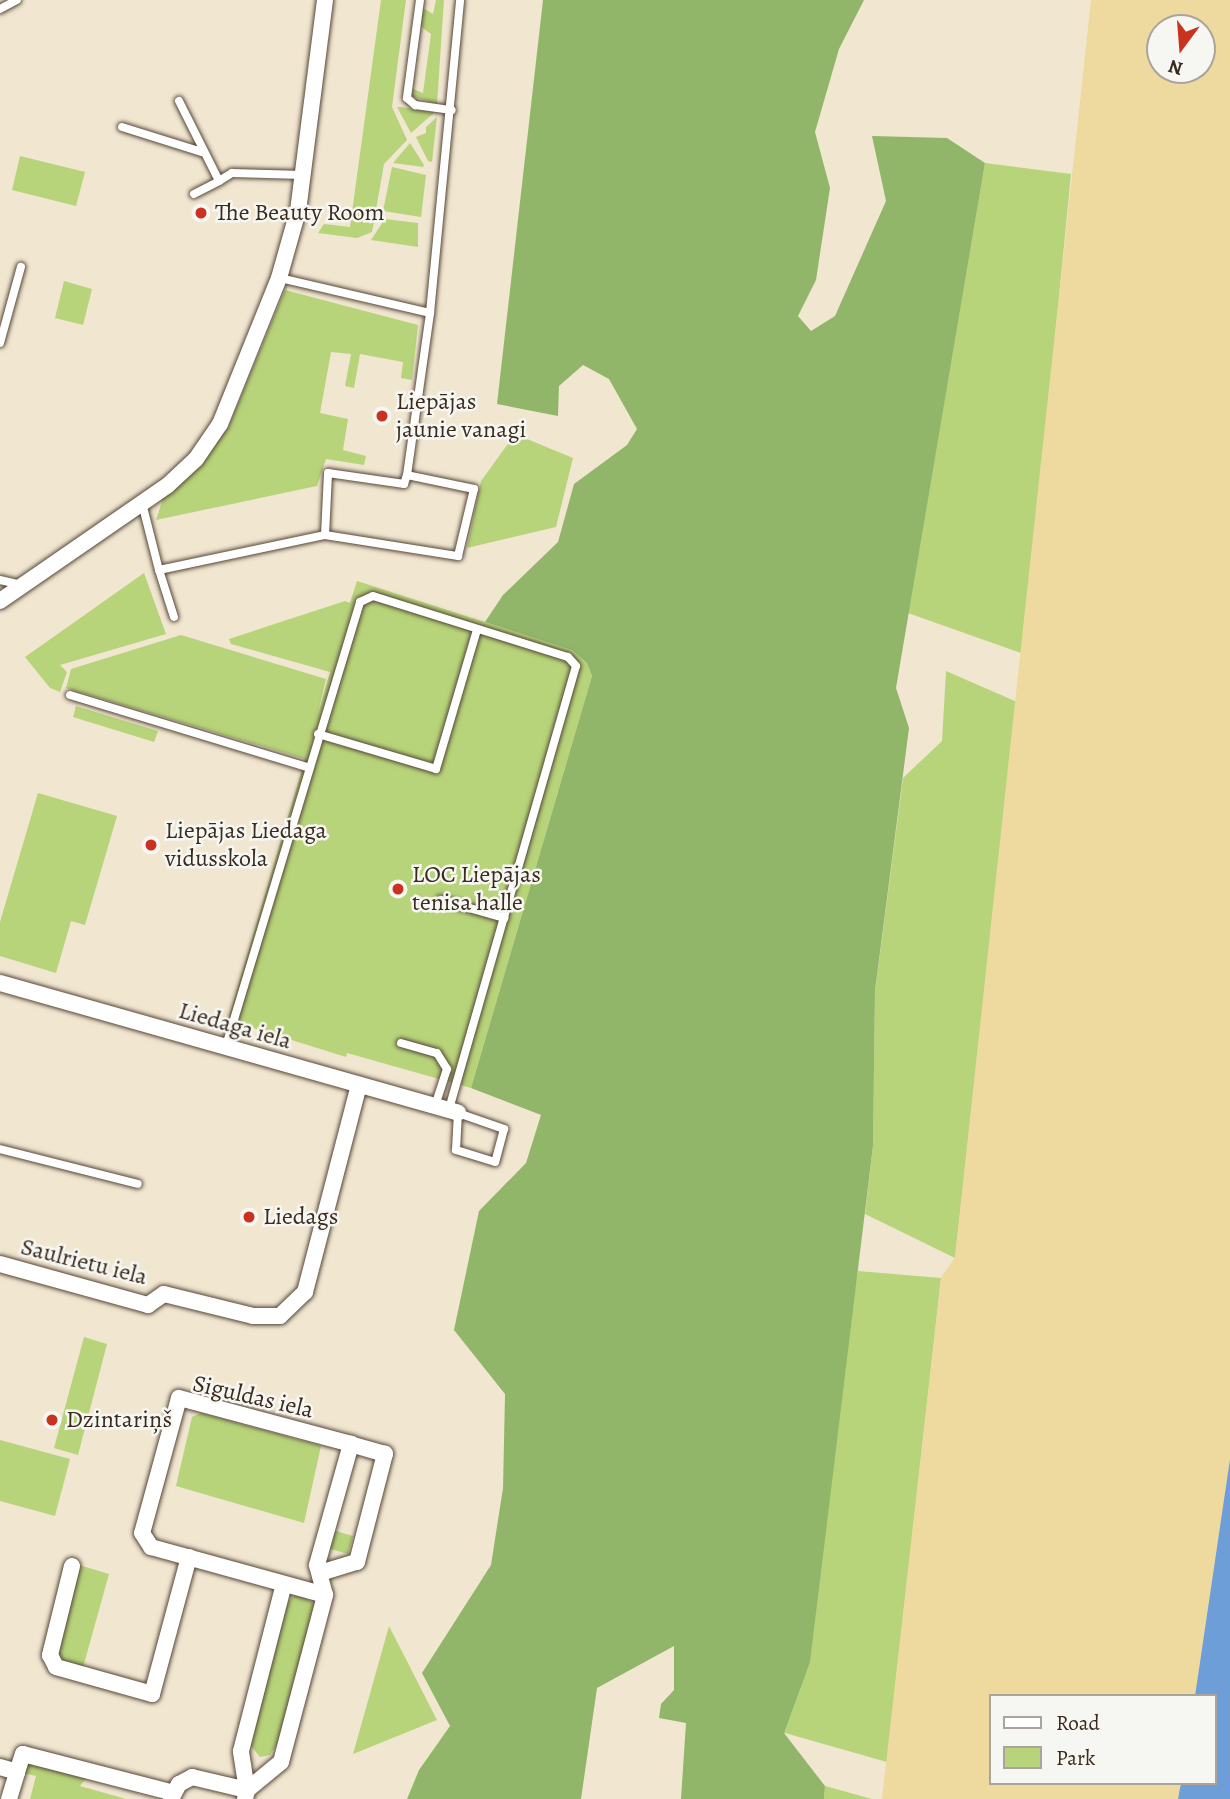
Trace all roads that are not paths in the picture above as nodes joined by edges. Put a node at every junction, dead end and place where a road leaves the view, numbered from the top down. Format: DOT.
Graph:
graph roads {
  1 [pos="17,0"];
  2 [pos="325,0"];
  3 [pos="420,0"];
  4 [pos="460,0"];
  5 [pos="0,9"];
  6 [pos="179,101"];
  7 [pos="452,110"];
  8 [pos="122,127"];
  9 [pos="202,152"];
  10 [pos="303,175"];
  11 [pos="219,181"];
  12 [pos="194,194"];
  13 [pos="20,267"];
  14 [pos="279,278"];
  15 [pos="430,313"];
  16 [pos="0,343"];
  17 [pos="407,475"];
  18 [pos="142,503"];
  19 [pos="325,535"];
  20 [pos="159,570"];
  21 [pos="0,580"];
  22 [pos="22,585"];
  23 [pos="0,601"];
  24 [pos="174,617"];
  25 [pos="477,630"];
  26 [pos="70,695"];
  27 [pos="318,734"];
  28 [pos="307,767"];
  29 [pos="441,900"];
  30 [pos="504,918"];
  31 [pos="0,983"];
  32 [pos="401,1042"];
  33 [pos="226,1046"];
  34 [pos="359,1085"];
  35 [pos="447,1110"];
  36 [pos="0,1149"];
  37 [pos="138,1184"];
  38 [pos="0,1264"];
  39 [pos="351,1444"];
  40 [pos="189,1557"];
  41 [pos="72,1566"];
  42 [pos="320,1573"];
  43 [pos="285,1584"];
  44 [pos="325,1595"];
  45 [pos="0,1767"];
  46 [pos="17,1772"];
  47 [pos="246,1794"];
  48 [pos="172,1796"];
  49 [pos="9,1799"];
  1 -- 5 [label="lane"];
  2 -- 10 [label="street"];
  3 -- 7 [label="lane"];
  4 -- 7 [label="lane"];
  6 -- 9 [label="lane"];
  7 -- 15 [label="lane"];
  8 -- 9 [label="lane"];
  9 -- 11 [label="lane"];
  10 -- 11 [label="lane"];
  10 -- 14 [label="street"];
  11 -- 12 [label="lane"];
  13 -- 16 [label="lane"];
  14 -- 15 [label="lane"];
  14 -- 18 [label="street"];
  15 -- 17 [label="lane"];
  17 -- 19 [label="lane"];
  17 -- 19 [label="lane"];
  18 -- 20 [label="lane"];
  18 -- 22 [label="street"];
  19 -- 20 [label="lane"];
  20 -- 24 [label="lane"];
  21 -- 22 [label="lane"];
  22 -- 23 [label="street"];
  25 -- 27 [label="lane"];
  25 -- 27 [label="lane"];
  25 -- 30 [label="lane"];
  26 -- 28 [label="lane"];
  27 -- 28 [label="lane"];
  28 -- 33 [label="lane"];
  29 -- 30 [label="lane"];
  30 -- 35 [label="lane"];
  31 -- 33 [label="street, Liedaga iela"];
  32 -- 35 [label="lane"];
  33 -- 34 [label="street, Liedaga iela"];
  34 -- 35 [label="street, Liedaga iela"];
  34 -- 38 [label="street, Saulrietu iela"];
  35 -- 35 [label="lane, Liedaga iela"];
  36 -- 37 [label="lane"];
  39 -- 40 [label="street, Siguldas iela"];
  39 -- 42 [label="street"];
  39 -- 42 [label="street"];
  40 -- 41 [label="street"];
  40 -- 43 [label="street, Siguldas iela"];
  42 -- 44 [label="street"];
  43 -- 44 [label="street, Siguldas iela"];
  43 -- 47 [label="street"];
  44 -- 47 [label="street"];
  45 -- 46 [label="street"];
  46 -- 48 [label="street"];
  46 -- 49 [label="street"];
  47 -- 48 [label="street"];
}
